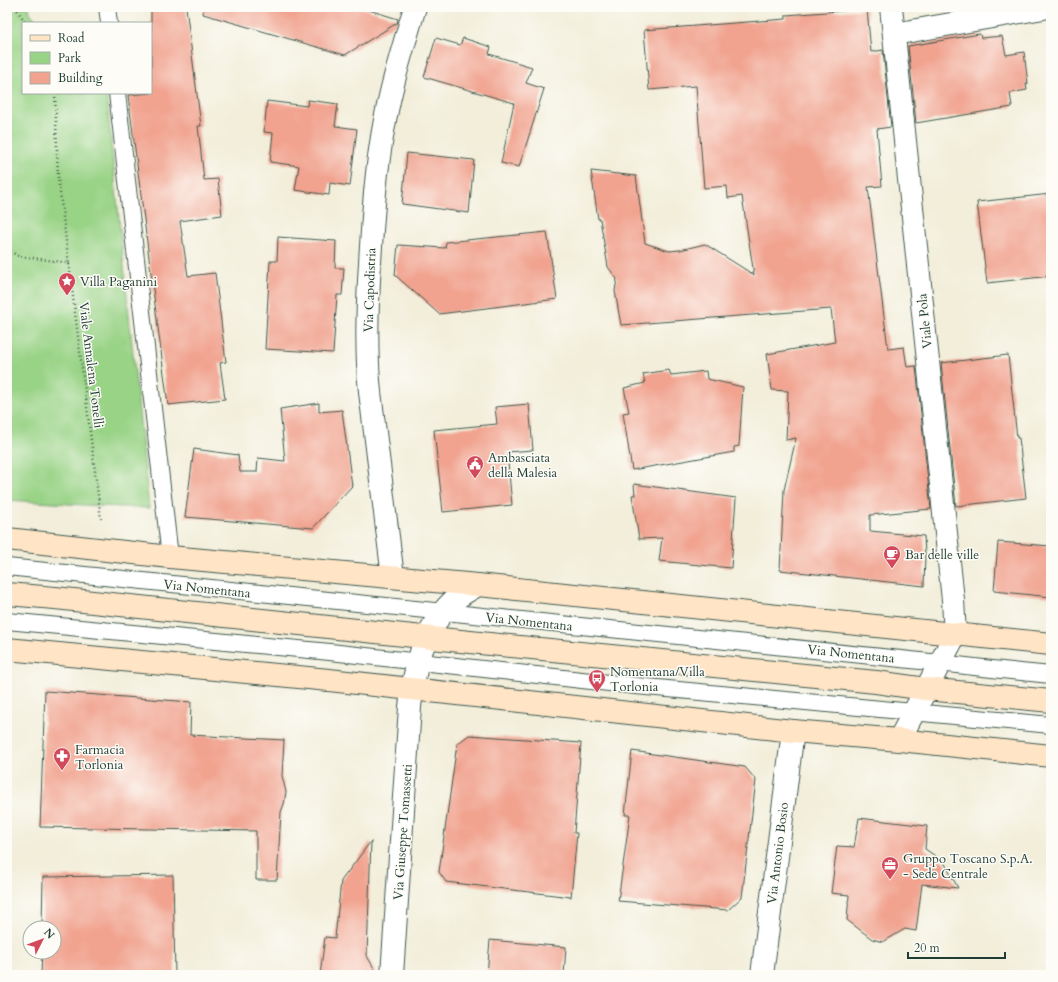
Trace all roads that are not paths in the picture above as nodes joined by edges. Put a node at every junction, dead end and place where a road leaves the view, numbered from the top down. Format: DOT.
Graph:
graph roads {
  1 [pos="107,7"];
  2 [pos="415,7"];
  3 [pos="891,7"];
  4 [pos="1049,7"];
  5 [pos="109,22"];
  6 [pos="894,34"];
  7 [pos="117,94"];
  8 [pos="7,540"];
  9 [pos="170,557"];
  10 [pos="7,567"];
  11 [pos="393,577"];
  12 [pos="478,585"];
  13 [pos="7,594"];
  14 [pos="444,612"];
  15 [pos="7,621"];
  16 [pos="956,635"];
  17 [pos="427,637"];
  18 [pos="1051,644"];
  19 [pos="7,649"];
  20 [pos="418,662"];
  21 [pos="940,662"];
  22 [pos="1051,675"];
  23 [pos="412,689"];
  24 [pos="926,689"];
  25 [pos="1051,701"];
  26 [pos="914,712"];
  27 [pos="1051,725"];
  28 [pos="794,731"];
  29 [pos="899,740"];
  30 [pos="1051,756"];
  31 [pos="392,975"];
  32 [pos="762,975"];
  1 -- 5 [label="lane"];
  2 -- 11 [label="street, Via Capodistria"];
  3 -- 6 [label="street, Viale Pola"];
  4 -- 6 [label="street"];
  6 -- 16 [label="street, Viale Pola"];
  7 -- 9 [label="lane"];
  8 -- 9 [label="street"];
  9 -- 11 [label="street"];
  10 -- 14 [label="lane, Via Nomentana"];
  11 -- 12 [label="street"];
  12 -- 14 [label="street, Via Giuseppe Tomassetti"];
  12 -- 16 [label="street"];
  13 -- 17 [label="street, Via Nomentana"];
  14 -- 17 [label="street, Via Giuseppe Tomassetti"];
  14 -- 21 [label="lane, Via Nomentana"];
  15 -- 20 [label="lane"];
  16 -- 18 [label="street"];
  16 -- 21 [label="street"];
  17 -- 20 [label="street, Via Giuseppe Tomassetti"];
  17 -- 24 [label="street, Via Nomentana"];
  19 -- 23 [label="street"];
  20 -- 23 [label="street, Via Giuseppe Tomassetti"];
  20 -- 26 [label="lane"];
  21 -- 22 [label="lane, Via Nomentana"];
  21 -- 24 [label="street"];
  23 -- 28 [label="street"];
  23 -- 31 [label="street, Via Giuseppe Tomassetti"];
  24 -- 25 [label="street, Via Nomentana"];
  24 -- 26 [label="street"];
  26 -- 27 [label="lane"];
  26 -- 29 [label="street"];
  28 -- 29 [label="street"];
  28 -- 32 [label="street, Via Antonio Bosio"];
  29 -- 30 [label="street"];
}
